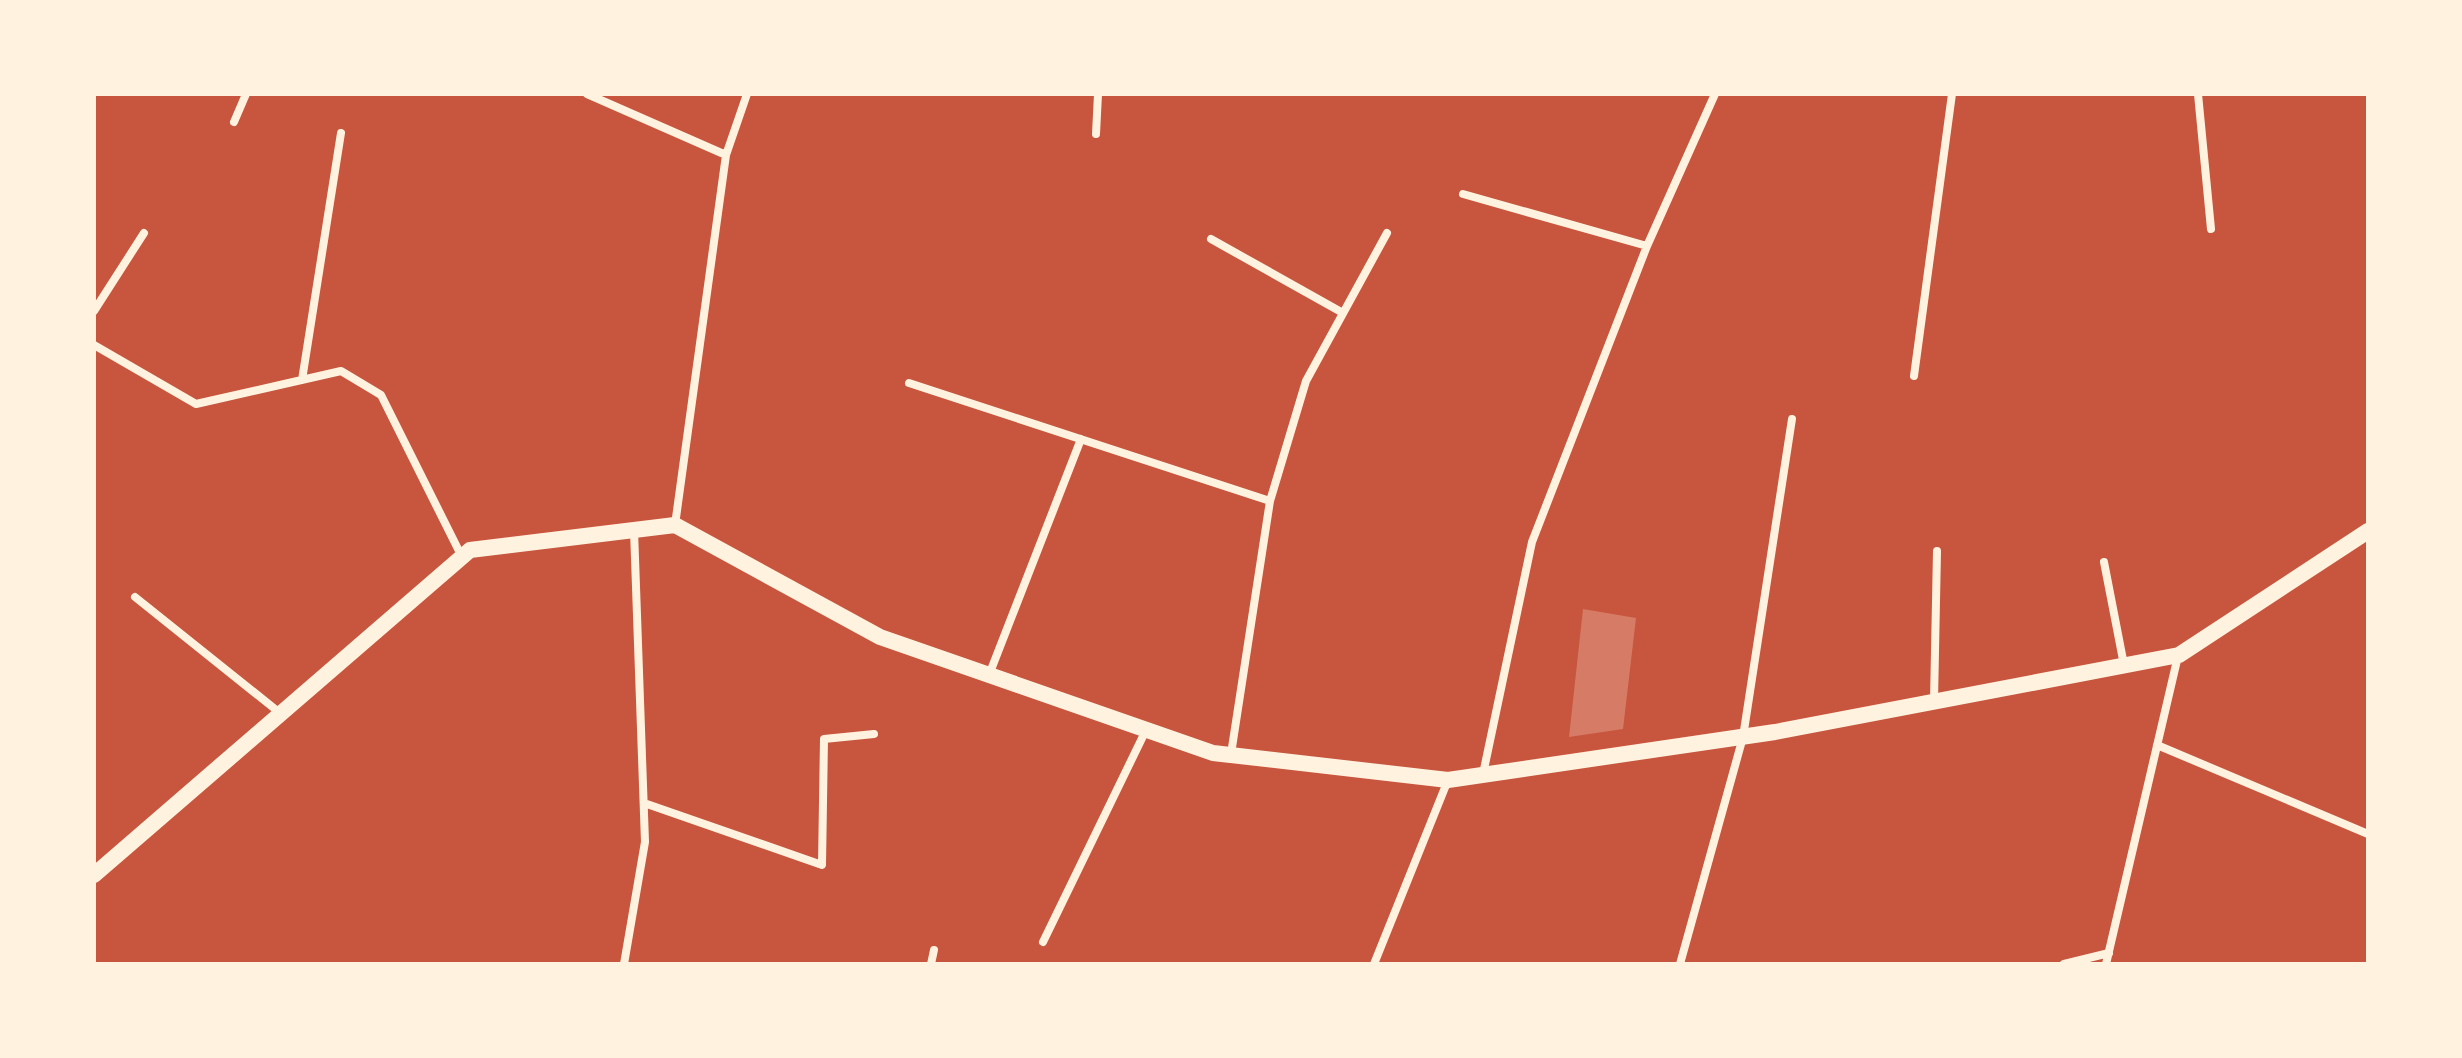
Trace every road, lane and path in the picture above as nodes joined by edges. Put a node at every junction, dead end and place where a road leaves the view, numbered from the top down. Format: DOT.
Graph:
graph roads {
  1 [pos="246,94"];
  2 [pos="587,94"];
  3 [pos="747,94"];
  4 [pos="1098,94"];
  5 [pos="1715,94"];
  6 [pos="1952,94"];
  7 [pos="2198,94"];
  8 [pos="234,122"];
  9 [pos="341,133"];
  10 [pos="1096,134"];
  11 [pos="726,155"];
  12 [pos="1463,194"];
  13 [pos="2211,229"];
  14 [pos="144,233"];
  15 [pos="1387,233"];
  16 [pos="1211,239"];
  17 [pos="1647,246"];
  18 [pos="94,311"];
  19 [pos="1343,313"];
  20 [pos="94,345"];
  21 [pos="1914,376"];
  22 [pos="302,380"];
  23 [pos="909,383"];
  24 [pos="1792,419"];
  25 [pos="1081,439"];
  26 [pos="1270,501"];
  27 [pos="675,525"];
  28 [pos="634,530"];
  29 [pos="2368,532"];
  30 [pos="1937,551"];
  31 [pos="462,557"];
  32 [pos="2104,562"];
  33 [pos="135,597"];
  34 [pos="2179,655"];
  35 [pos="2125,665"];
  36 [pos="989,675"];
  37 [pos="1934,702"];
  38 [pos="281,714"];
  39 [pos="1146,730"];
  40 [pos="874,734"];
  41 [pos="1743,737"];
  42 [pos="2157,745"];
  43 [pos="1230,755"];
  44 [pos="1483,774"];
  45 [pos="1448,780"];
  46 [pos="644,803"];
  47 [pos="2368,834"];
  48 [pos="94,875"];
  49 [pos="1043,942"];
  50 [pos="934,950"];
  51 [pos="2109,953"];
  52 [pos="624,964"];
  53 [pos="931,964"];
  54 [pos="1374,964"];
  55 [pos="1680,964"];
  56 [pos="2064,964"];
  57 [pos="2106,964"];
  1 -- 8 [label="street"];
  2 -- 11 [label="street"];
  3 -- 11 [label="street"];
  4 -- 10 [label="street"];
  5 -- 17 [label="street"];
  6 -- 21 [label="street"];
  7 -- 13 [label="street"];
  9 -- 22 [label="street"];
  11 -- 27 [label="street"];
  12 -- 17 [label="street"];
  14 -- 18 [label="street"];
  15 -- 19 [label="street"];
  16 -- 19 [label="street"];
  17 -- 44 [label="street"];
  19 -- 26 [label="street"];
  20 -- 22 [label="street"];
  22 -- 31 [label="street"];
  23 -- 25 [label="street"];
  24 -- 41 [label="street"];
  25 -- 26 [label="street"];
  25 -- 36 [label="street"];
  26 -- 43 [label="street"];
  27 -- 28 [label="main road"];
  27 -- 36 [label="main road"];
  28 -- 31 [label="main road"];
  28 -- 46 [label="street"];
  29 -- 34 [label="main road"];
  30 -- 37 [label="street"];
  31 -- 38 [label="main road"];
  32 -- 35 [label="street"];
  33 -- 38 [label="street"];
  34 -- 35 [label="main road"];
  34 -- 42 [label="street"];
  35 -- 37 [label="main road"];
  36 -- 39 [label="main road"];
  37 -- 41 [label="main road"];
  38 -- 48 [label="main road"];
  39 -- 43 [label="main road"];
  39 -- 49 [label="street"];
  40 -- 46 [label="street"];
  41 -- 44 [label="main road"];
  41 -- 55 [label="street"];
  42 -- 47 [label="street"];
  42 -- 51 [label="street"];
  43 -- 45 [label="main road"];
  44 -- 45 [label="main road"];
  45 -- 54 [label="street"];
  46 -- 52 [label="street"];
  50 -- 53 [label="street"];
  51 -- 56 [label="street"];
  51 -- 57 [label="street"];
}
